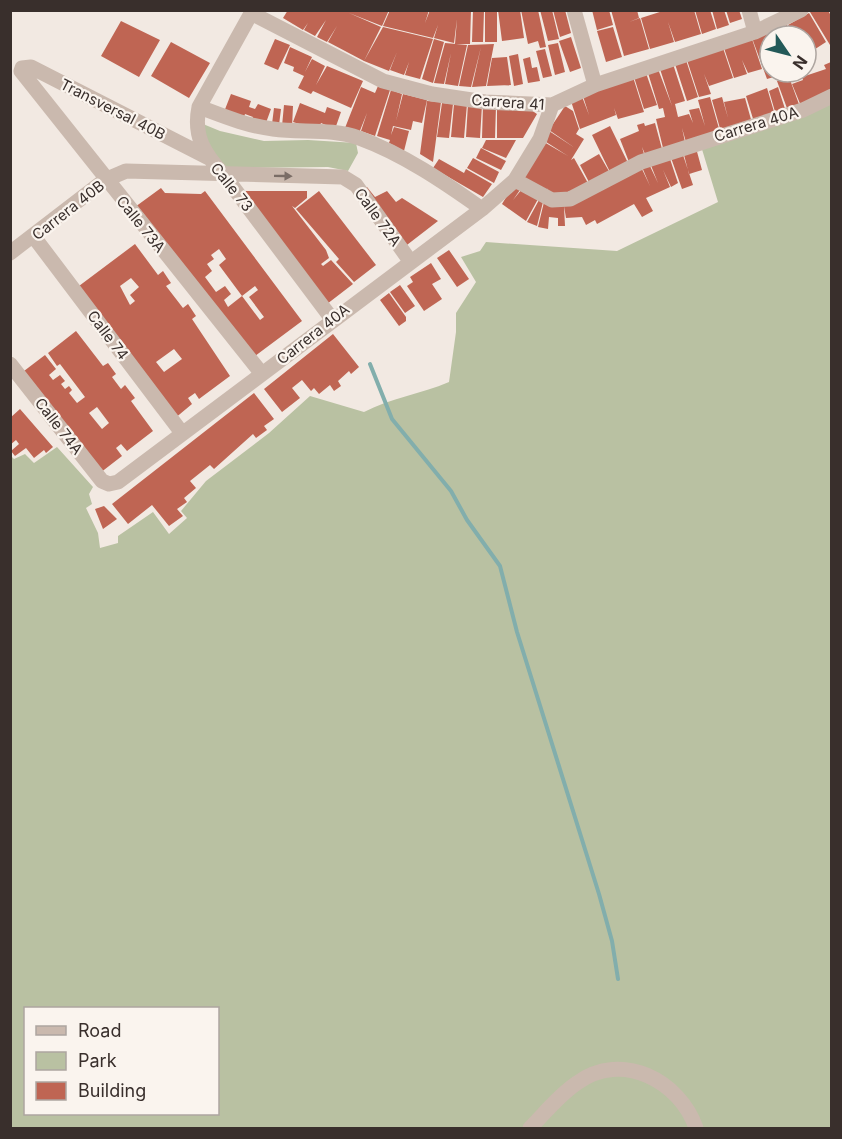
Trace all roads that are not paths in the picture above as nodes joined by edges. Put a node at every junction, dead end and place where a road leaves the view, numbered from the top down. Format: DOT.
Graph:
graph roads {
  1 [pos="574,10"];
  2 [pos="749,10"];
  3 [pos="801,10"];
  4 [pos="252,12"];
  5 [pos="755,32"];
  6 [pos="21,71"];
  7 [pos="595,85"];
  8 [pos="831,96"];
  9 [pos="552,105"];
  10 [pos="199,107"];
  11 [pos="207,157"];
  12 [pos="224,175"];
  13 [pos="343,177"];
  14 [pos="105,180"];
  15 [pos="515,180"];
  16 [pos="482,209"];
  17 [pos="33,237"];
  18 [pos="10,253"];
  19 [pos="410,261"];
  20 [pos="332,319"];
  21 [pos="10,364"];
  22 [pos="262,374"];
  23 [pos="182,433"];
  24 [pos="110,484"];
  25 [pos="530,1128"];
  26 [pos="696,1128"];
  1 -- 7 [label="street"];
  2 -- 5 [label="street"];
  3 -- 5 [label="street, Carrera 41"];
  4 -- 9 [label="street, Carrera 41"];
  4 -- 10 [label="street"];
  5 -- 7 [label="street, Carrera 41"];
  6 -- 11 [label="street, Transversal 40B"];
  6 -- 14 [label="street, Calle 73A"];
  7 -- 9 [label="street, Carrera 41"];
  8 -- 15 [label="street, Carrera 40A"];
  9 -- 15 [label="street, Carrera 40A"];
  10 -- 11 [label="street, Calle 73"];
  10 -- 16 [label="street"];
  11 -- 12 [label="street, Calle 73"];
  12 -- 13 [label="street, Carrera 40B, one-way"];
  12 -- 14 [label="street, Carrera 40B"];
  12 -- 20 [label="street, Calle 73"];
  13 -- 19 [label="street, Calle 72A"];
  14 -- 17 [label="street, Carrera 40B"];
  14 -- 22 [label="street, Calle 73A"];
  15 -- 16 [label="street, Carrera 40A"];
  16 -- 19 [label="street, Carrera 40A"];
  17 -- 18 [label="street, Carrera 40B"];
  17 -- 23 [label="street, Calle 74"];
  19 -- 20 [label="street, Carrera 40A"];
  20 -- 22 [label="street, Carrera 40A"];
  21 -- 24 [label="street, Calle 74A"];
  22 -- 23 [label="street, Carrera 40A"];
  23 -- 24 [label="street, Carrera 40A"];
  25 -- 26 [label="street"];
}
